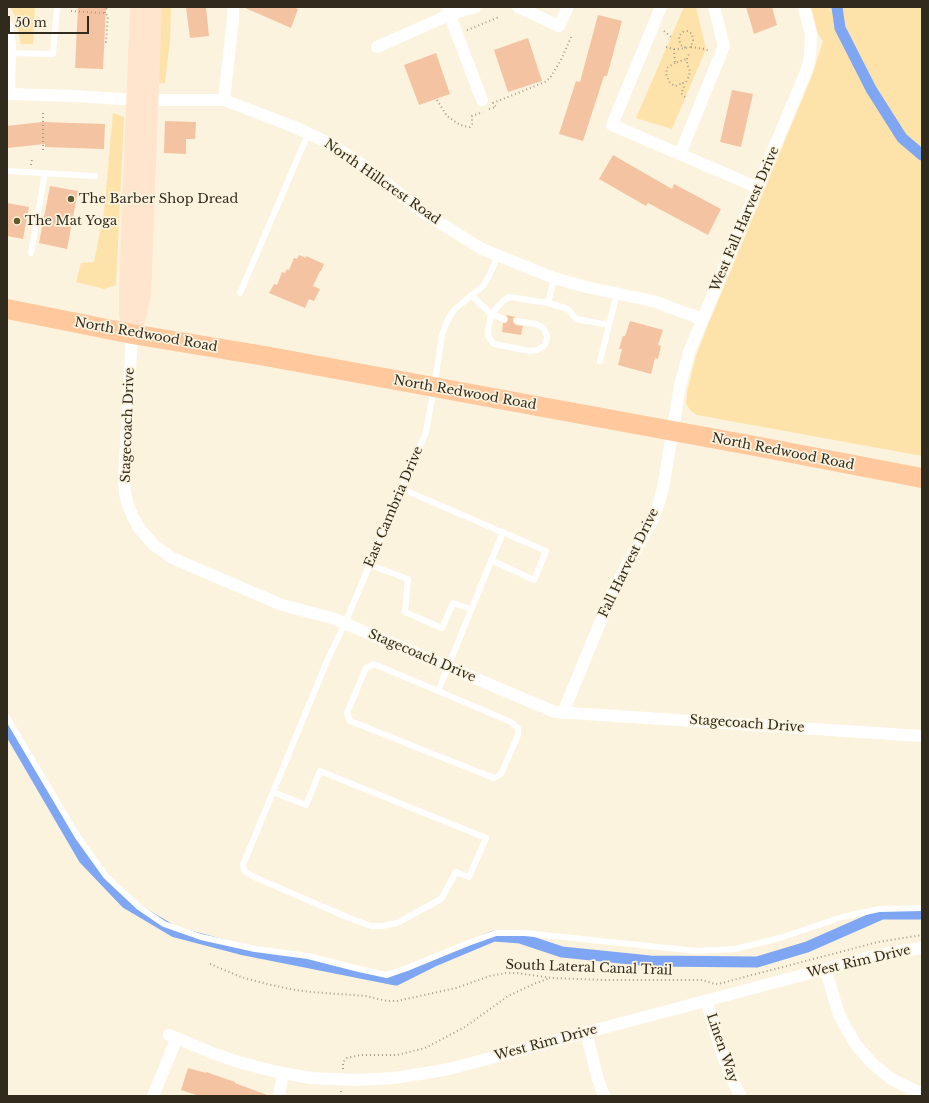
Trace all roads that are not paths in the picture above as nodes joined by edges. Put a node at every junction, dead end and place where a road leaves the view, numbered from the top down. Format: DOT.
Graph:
graph roads {
  1 [pos="57,7"];
  2 [pos="139,7"];
  3 [pos="153,7"];
  4 [pos="233,7"];
  5 [pos="475,7"];
  6 [pos="518,7"];
  7 [pos="568,7"];
  8 [pos="661,7"];
  9 [pos="714,7"];
  10 [pos="804,7"];
  11 [pos="448,11"];
  12 [pos="7,26"];
  13 [pos="377,47"];
  14 [pos="10,53"];
  15 [pos="8,94"];
  16 [pos="142,100"];
  17 [pos="224,100"];
  18 [pos="482,100"];
  19 [pos="308,134"];
  20 [pos="680,154"];
  21 [pos="7,171"];
  22 [pos="45,173"];
  23 [pos="95,176"];
  24 [pos="754,186"];
  25 [pos="31,253"];
  26 [pos="498,255"];
  27 [pos="554,278"];
  28 [pos="617,292"];
  29 [pos="240,293"];
  30 [pos="471,296"];
  31 [pos="548,303"];
  32 [pos="7,309"];
  33 [pos="491,314"];
  34 [pos="699,318"];
  35 [pos="504,319"];
  36 [pos="516,321"];
  37 [pos="609,325"];
  38 [pos="132,334"];
  39 [pos="600,360"];
  40 [pos="434,387"];
  41 [pos="672,431"];
  42 [pos="922,478"];
  43 [pos="402,489"];
  44 [pos="503,532"];
  45 [pos="491,560"];
  46 [pos="370,565"];
  47 [pos="471,609"];
  48 [pos="345,623"];
  49 [pos="447,667"];
  50 [pos="438,691"];
  51 [pos="563,713"];
  52 [pos="7,717"];
  53 [pos="922,736"];
  54 [pos="273,792"];
  55 [pos="922,908"];
  56 [pos="922,948"];
  57 [pos="825,968"];
  58 [pos="706,1000"];
  59 [pos="586,1032"];
  60 [pos="283,1073"];
  61 [pos="922,1094"];
  62 [pos="153,1096"];
  63 [pos="279,1096"];
  64 [pos="604,1096"];
  65 [pos="740,1096"];
  1 -- 14 [label="lane"];
  2 -- 16 [label="street"];
  3 -- 16 [label="street"];
  4 -- 17 [label="street"];
  5 -- 11 [label="street"];
  6 -- 7 [label="street"];
  8 -- 20 [label="street"];
  9 -- 20 [label="street"];
  10 -- 41 [label="street, West Fall Harvest Drive"];
  11 -- 13 [label="street"];
  11 -- 18 [label="street"];
  12 -- 14 [label="street"];
  14 -- 15 [label="street"];
  15 -- 16 [label="street, North Hillcrest Road"];
  16 -- 17 [label="street, North Hillcrest Road"];
  16 -- 38 [label="street"];
  17 -- 19 [label="street, North Hillcrest Road"];
  19 -- 26 [label="street, North Hillcrest Road"];
  19 -- 29 [label="lane"];
  20 -- 24 [label="street"];
  21 -- 22 [label="lane"];
  22 -- 23 [label="lane"];
  22 -- 25 [label="lane"];
  26 -- 27 [label="street, North Hillcrest Road"];
  26 -- 30 [label="lane, East Cambria Drive"];
  27 -- 28 [label="street, North Hillcrest Road"];
  27 -- 31 [label="lane"];
  28 -- 34 [label="street, North Hillcrest Road"];
  28 -- 37 [label="lane"];
  30 -- 33 [label="lane"];
  30 -- 40 [label="lane, East Cambria Drive"];
  31 -- 33 [label="lane"];
  31 -- 37 [label="lane"];
  32 -- 38 [label="main road, North Redwood Road"];
  33 -- 35 [label="lane"];
  33 -- 36 [label="lane"];
  37 -- 39 [label="lane"];
  38 -- 40 [label="main road, North Redwood Road"];
  38 -- 48 [label="street, Stagecoach Drive"];
  40 -- 41 [label="main road, North Redwood Road"];
  40 -- 43 [label="lane, East Cambria Drive"];
  41 -- 42 [label="main road, North Redwood Road"];
  41 -- 51 [label="street, Fall Harvest Drive"];
  43 -- 44 [label="lane"];
  43 -- 46 [label="lane, East Cambria Drive"];
  44 -- 45 [label="lane"];
  44 -- 45 [label="lane"];
  45 -- 47 [label="lane"];
  46 -- 47 [label="lane"];
  46 -- 48 [label="lane, East Cambria Drive"];
  47 -- 49 [label="lane"];
  48 -- 49 [label="street, Stagecoach Drive"];
  48 -- 54 [label="lane, East Cambria Drive"];
  49 -- 50 [label="lane"];
  49 -- 51 [label="street, Stagecoach Drive"];
  50 -- 50 [label="lane"];
  51 -- 53 [label="street, Stagecoach Drive"];
  52 -- 55 [label="lane"];
  54 -- 54 [label="lane, East Cambria Drive"];
  56 -- 57 [label="street, West Rim Drive"];
  57 -- 58 [label="street, West Rim Drive"];
  57 -- 61 [label="street"];
  58 -- 59 [label="street, West Rim Drive"];
  58 -- 65 [label="street, Linen Way"];
  59 -- 60 [label="street, West Rim Drive"];
  59 -- 64 [label="street"];
  60 -- 62 [label="street, West Rim Drive"];
  60 -- 63 [label="street"];
}
